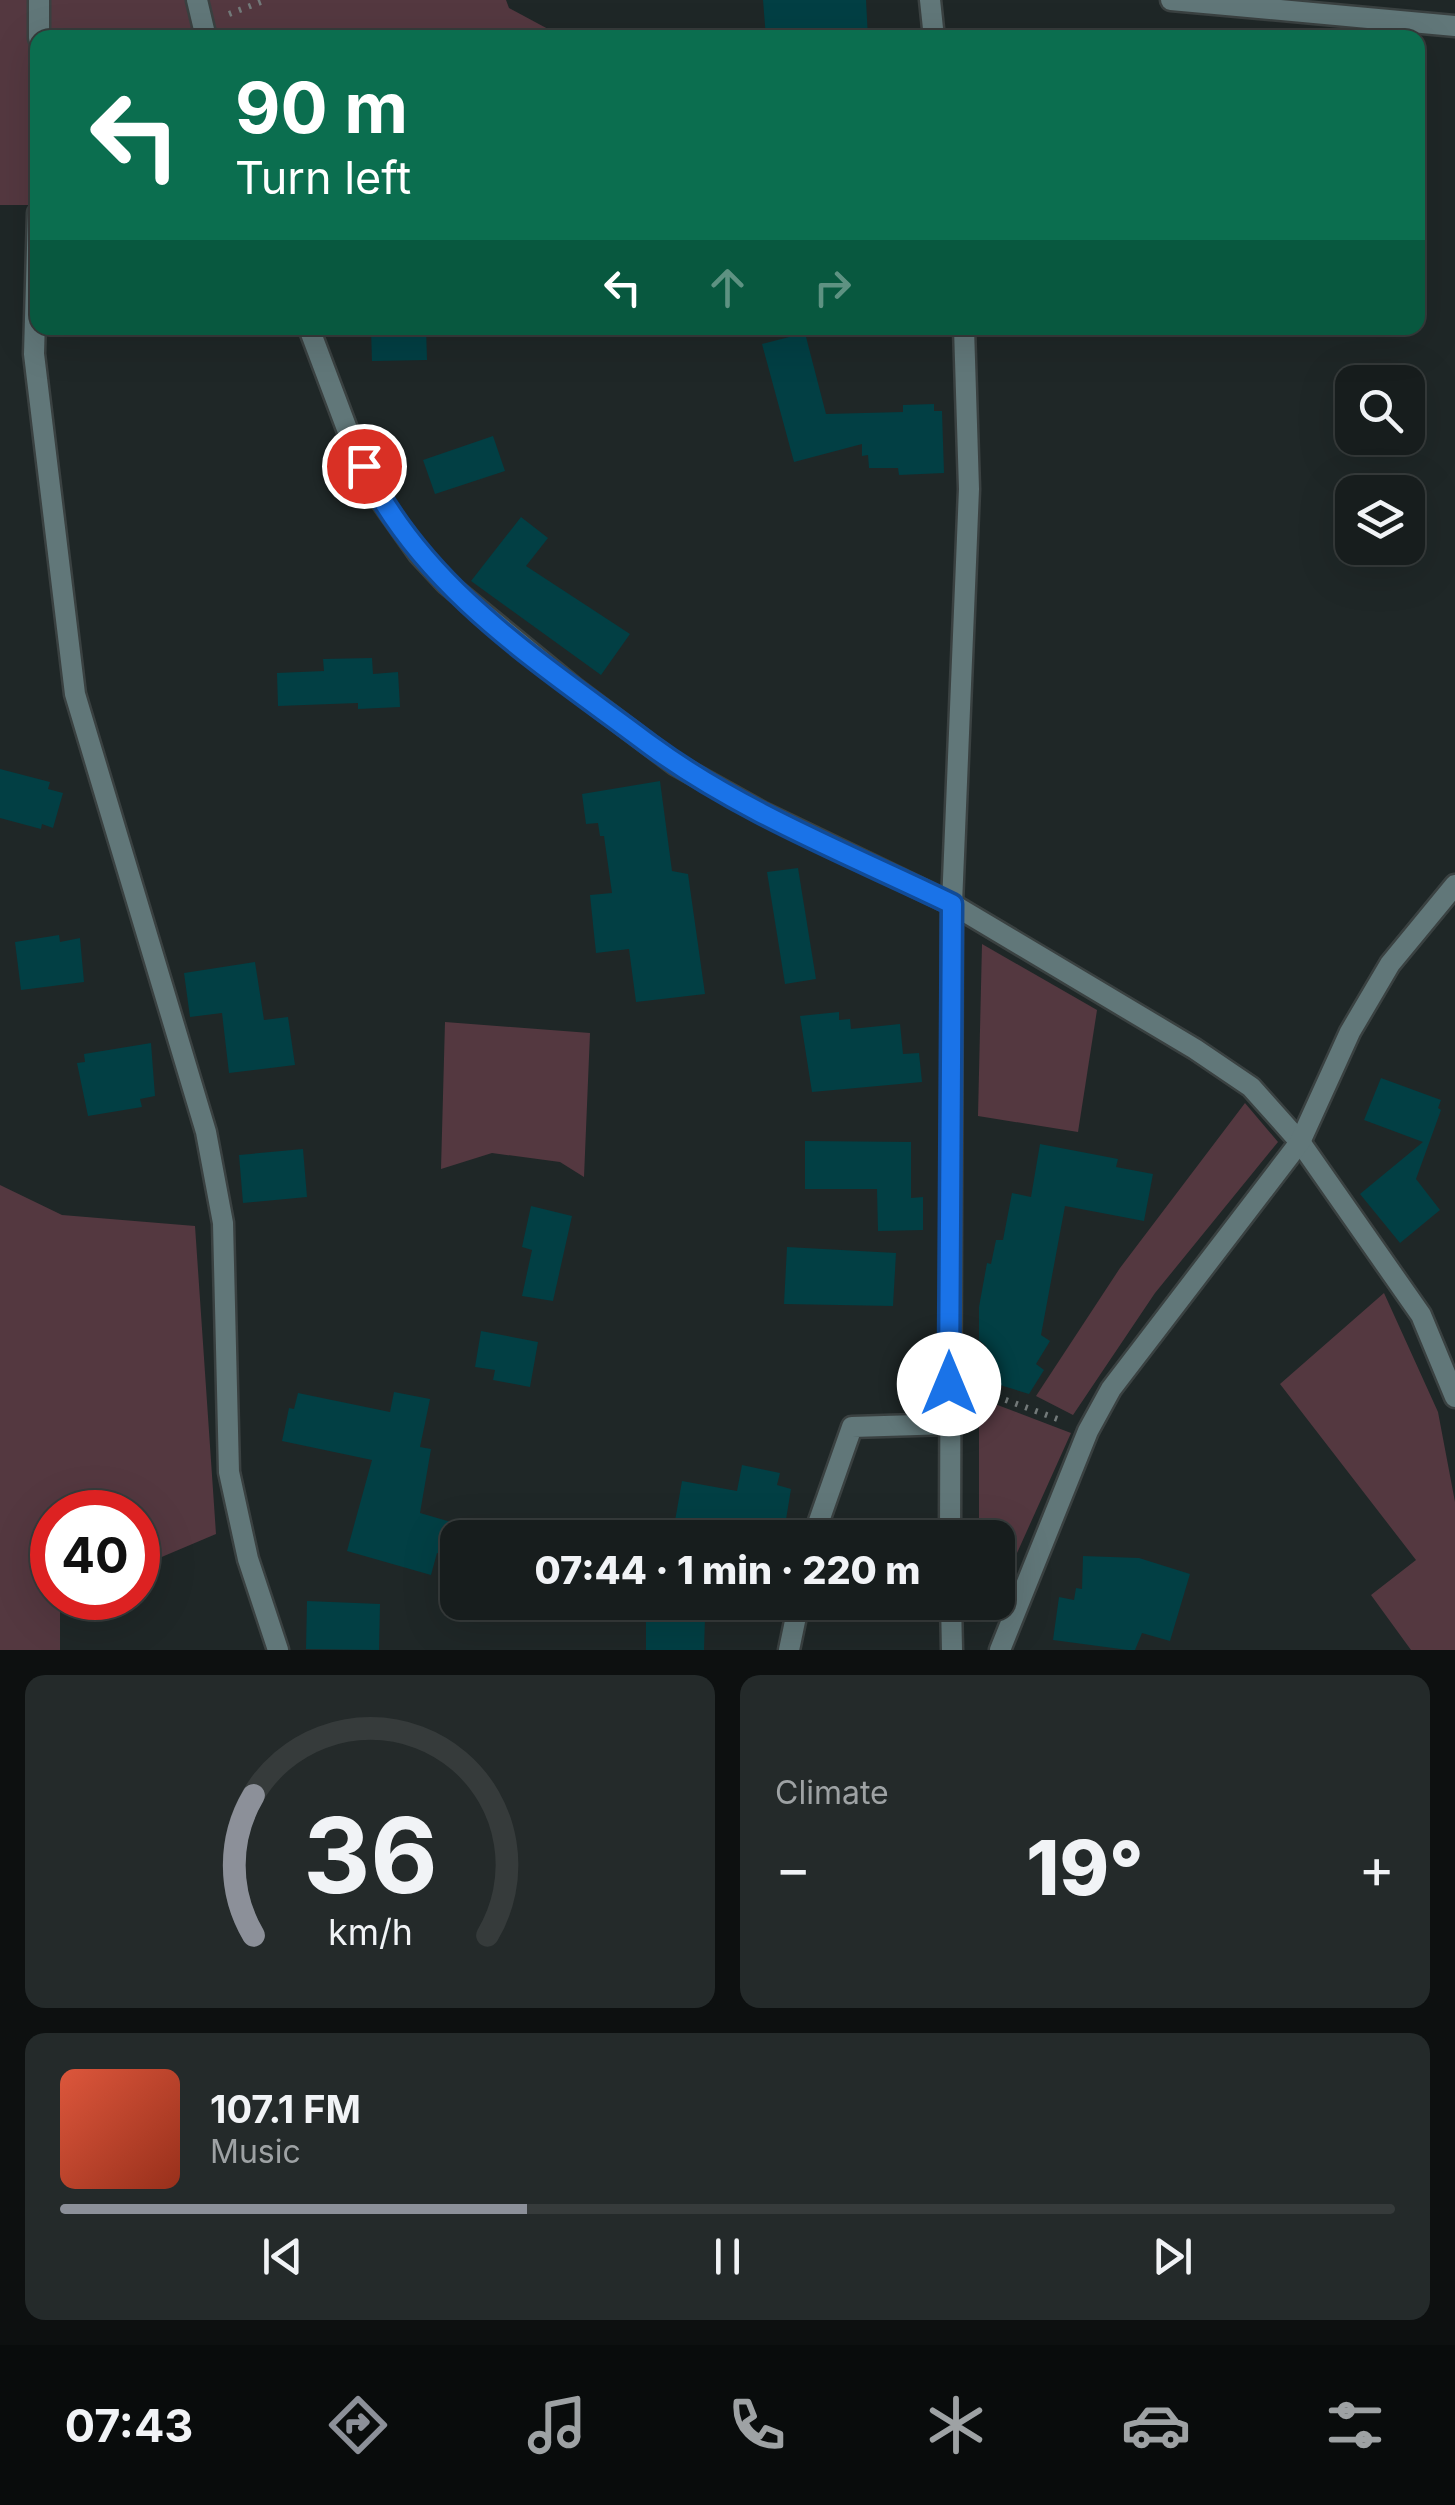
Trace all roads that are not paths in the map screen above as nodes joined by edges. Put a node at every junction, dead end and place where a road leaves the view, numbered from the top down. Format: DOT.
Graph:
graph roads {
  1 [pos="39,0"];
  2 [pos="197,0"];
  3 [pos="930,0"];
  4 [pos="1171,0"];
  5 [pos="1455,26"];
  6 [pos="39,30"];
  7 [pos="204,30"];
  8 [pos="933,30"];
  9 [pos="35,335"];
  10 [pos="312,335"];
  11 [pos="964,335"];
  12 [pos="1455,885"];
  13 [pos="952,904"];
  14 [pos="1300,1142"];
  15 [pos="1455,1397"];
  16 [pos="949,1424"];
  17 [pos="819,1520"];
  18 [pos="950,1520"];
  19 [pos="795,1620"];
  20 [pos="951,1620"];
  21 [pos="278,1650"];
  22 [pos="789,1650"];
  23 [pos="952,1650"];
  24 [pos="1000,1650"];
  1 -- 6 [label="street"];
  2 -- 7 [label="street"];
  3 -- 8 [label="street"];
  4 -- 5 [label="street"];
  9 -- 21 [label="street"];
  10 -- 13 [label="street"];
  11 -- 13 [label="street"];
  12 -- 14 [label="street"];
  13 -- 14 [label="street"];
  13 -- 16 [label="street"];
  14 -- 15 [label="street"];
  14 -- 24 [label="street"];
  16 -- 17 [label="street"];
  16 -- 18 [label="street"];
  19 -- 22 [label="street"];
  20 -- 23 [label="street"];
}
